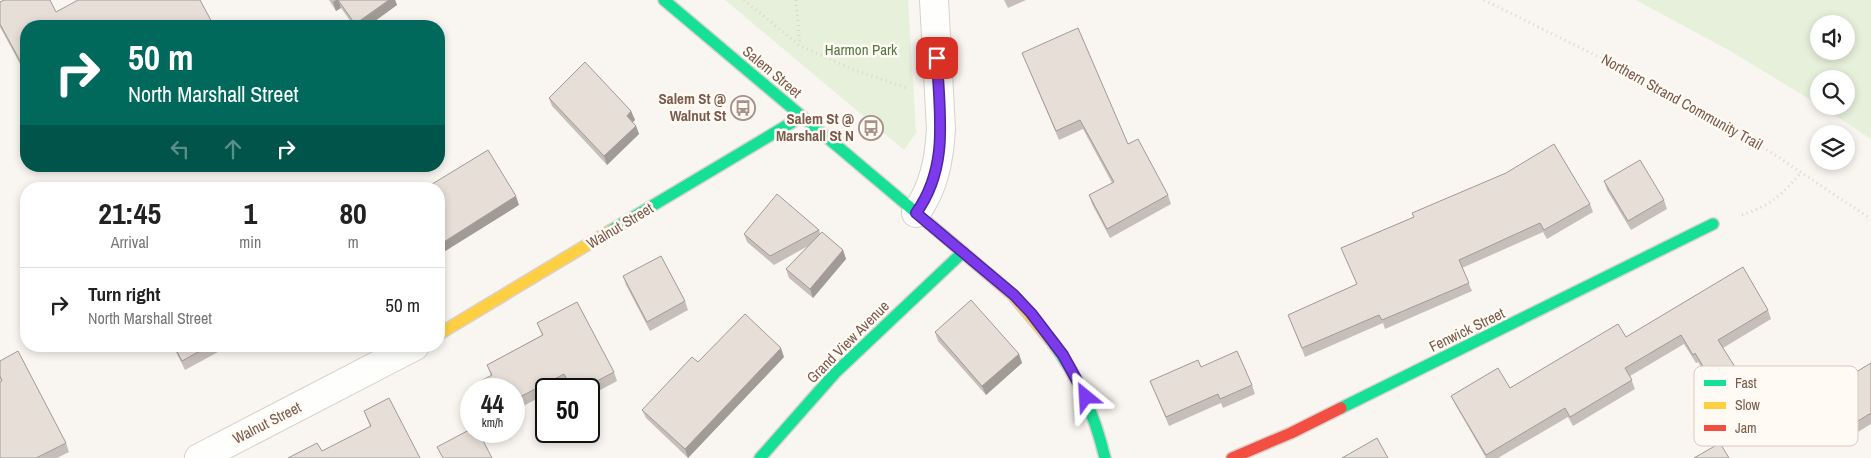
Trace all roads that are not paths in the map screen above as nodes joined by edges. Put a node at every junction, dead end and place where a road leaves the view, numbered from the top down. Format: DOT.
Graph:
graph roads {
  1 [pos="664,0"];
  2 [pos="934,0"];
  3 [pos="800,116"];
  4 [pos="916,213"];
  5 [pos="1713,224"];
  6 [pos="963,252"];
  7 [pos="445,330"];
  8 [pos="403,352"];
  9 [pos="199,458"];
  10 [pos="760,458"];
  11 [pos="1105,458"];
  12 [pos="1232,458"];
  1 -- 3 [label="street, Salem Street"];
  2 -- 4 [label="street"];
  3 -- 4 [label="street, Salem Street"];
  3 -- 7 [label="street, Walnut Street"];
  4 -- 6 [label="street, Salem Street"];
  5 -- 12 [label="street, Fenwick Street"];
  6 -- 10 [label="street, Grand View Avenue"];
  6 -- 11 [label="street, Salem Street"];
  8 -- 9 [label="street, Walnut Street"];
}
